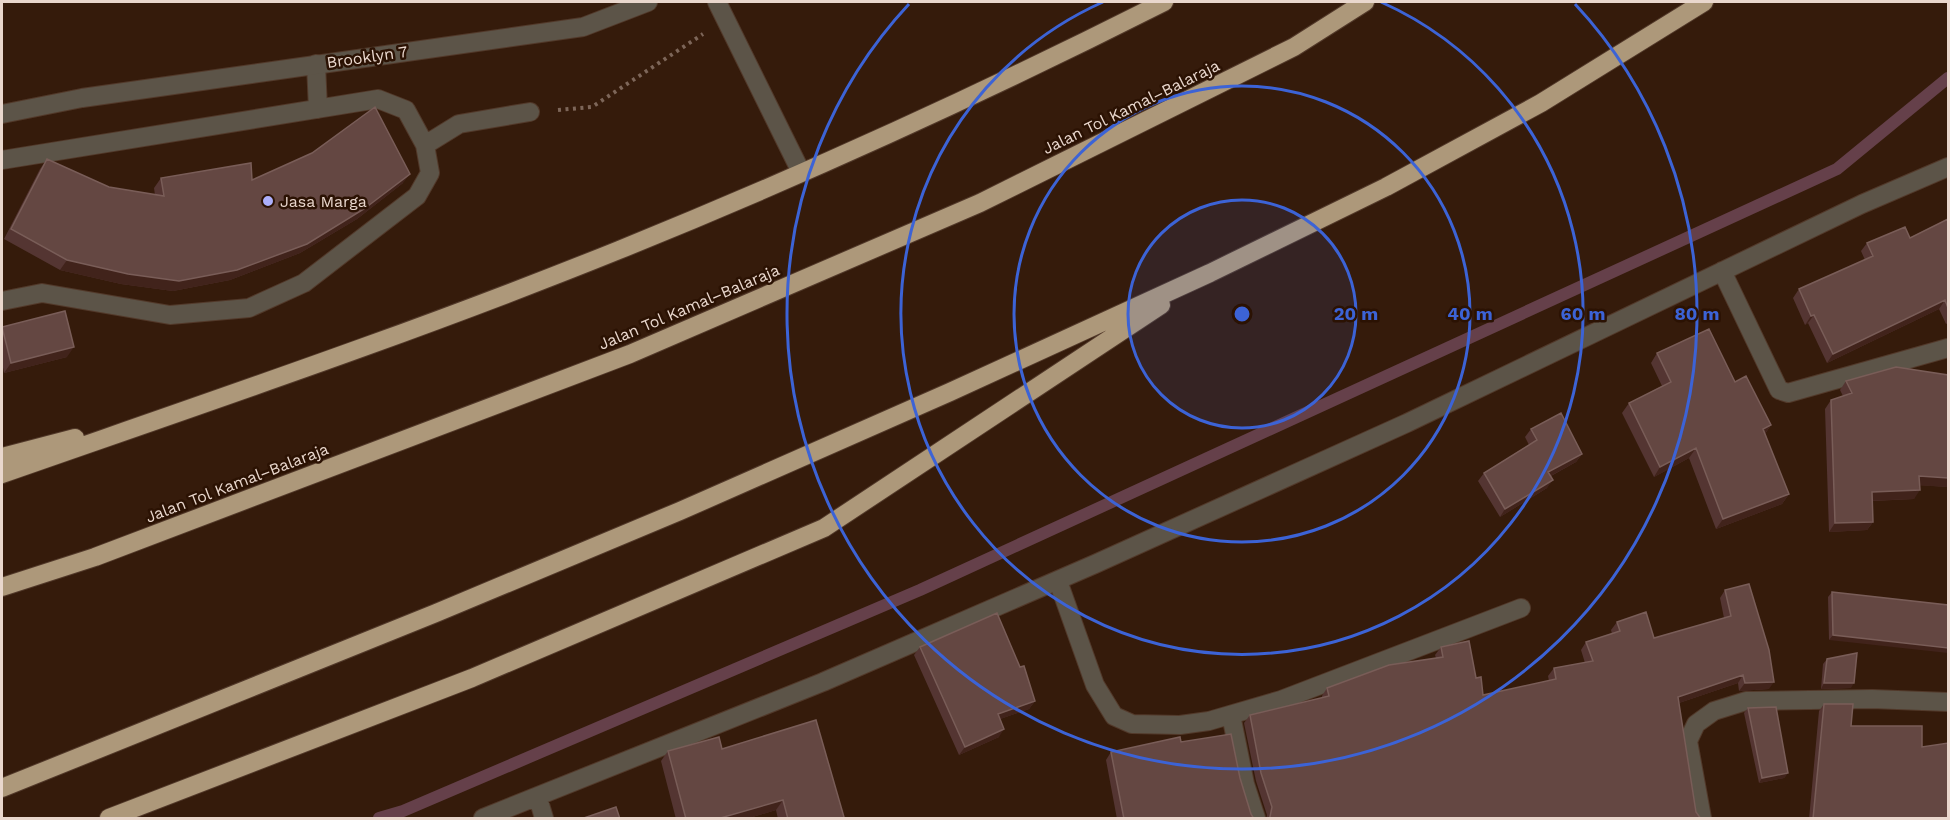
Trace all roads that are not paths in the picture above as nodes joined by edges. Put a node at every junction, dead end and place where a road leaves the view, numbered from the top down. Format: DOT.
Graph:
graph roads {
  1 [pos="648,2"];
  2 [pos="717,2"];
  3 [pos="1164,2"];
  4 [pos="1365,2"];
  5 [pos="1704,2"];
  6 [pos="316,64"];
  7 [pos="318,109"];
  8 [pos="530,112"];
  9 [pos="2,114"];
  10 [pos="425,145"];
  11 [pos="2,160"];
  12 [pos="1948,167"];
  13 [pos="801,172"];
  14 [pos="1722,271"];
  15 [pos="1210,273"];
  16 [pos="2,301"];
  17 [pos="1948,348"];
  18 [pos="280,377"];
  19 [pos="2,457"];
  20 [pos="2,474"];
  21 [pos="1058,580"];
  22 [pos="2,587"];
  23 [pos="1521,608"];
  24 [pos="1948,702"];
  25 [pos="1231,715"];
  26 [pos="2,788"];
  27 [pos="538,798"];
  28 [pos="109,819"];
  29 [pos="483,819"];
  30 [pos="544,819"];
  31 [pos="1256,819"];
  32 [pos="1702,819"];
  1 -- 6 [label="street, Brooklyn 7"];
  2 -- 13 [label="street"];
  3 -- 13 [label="highway"];
  4 -- 22 [label="highway, Jalan Tol Kamal–Balaraja"];
  5 -- 15 [label="highway"];
  6 -- 7 [label="street"];
  6 -- 9 [label="street, Brooklyn 7"];
  7 -- 10 [label="street"];
  7 -- 11 [label="street"];
  8 -- 10 [label="street"];
  10 -- 16 [label="street"];
  12 -- 14 [label="street"];
  13 -- 18 [label="highway"];
  14 -- 17 [label="street"];
  14 -- 21 [label="street"];
  15 -- 26 [label="highway"];
  15 -- 28 [label="highway"];
  18 -- 19 [label="highway"];
  18 -- 20 [label="highway"];
  21 -- 25 [label="street"];
  21 -- 27 [label="street"];
  23 -- 25 [label="street"];
  24 -- 32 [label="street"];
  25 -- 31 [label="street"];
  27 -- 29 [label="street"];
  27 -- 30 [label="street"];
}
